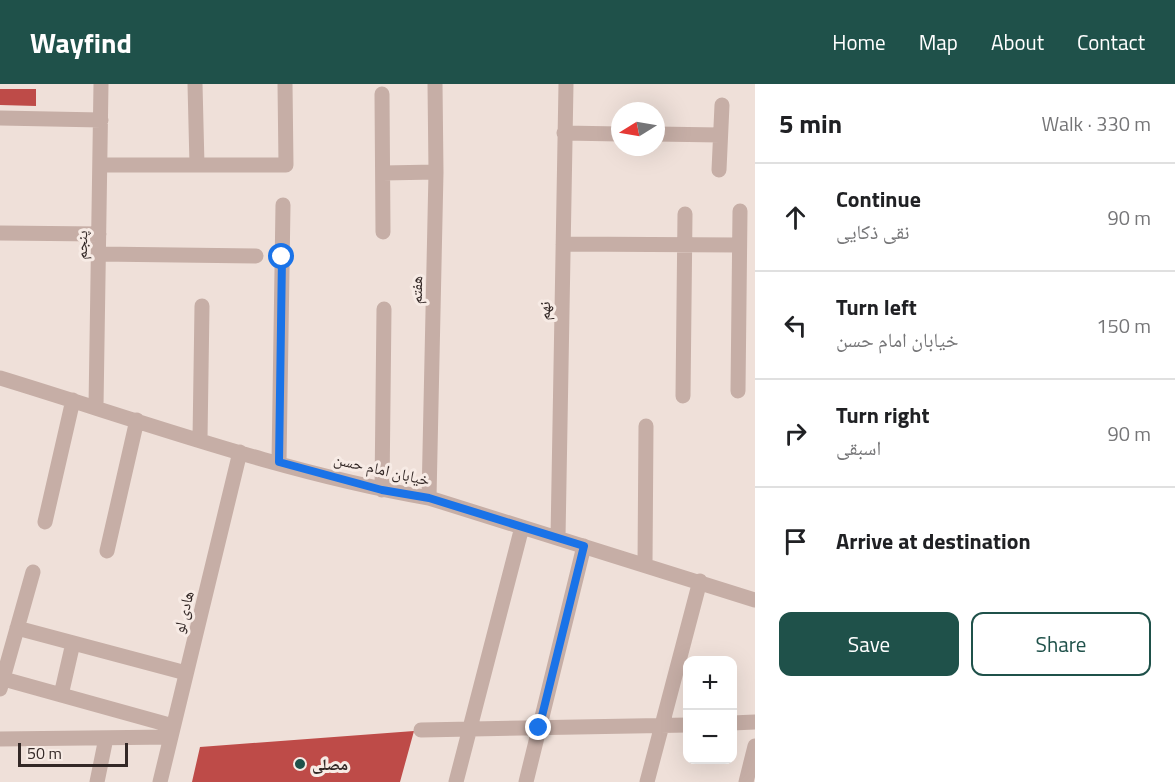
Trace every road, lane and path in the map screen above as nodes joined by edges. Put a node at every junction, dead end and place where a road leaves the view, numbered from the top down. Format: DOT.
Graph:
graph roads {
  1 [pos="100,84"];
  2 [pos="195,84"];
  3 [pos="285,84"];
  4 [pos="435,84"];
  5 [pos="566,84"];
  6 [pos="382,94"];
  7 [pos="722,105"];
  8 [pos="0,118"];
  9 [pos="101,120"];
  10 [pos="564,133"];
  11 [pos="611,134"];
  12 [pos="665,134"];
  13 [pos="720,135"];
  14 [pos="100,165"];
  15 [pos="197,165"];
  16 [pos="719,170"];
  17 [pos="436,172"];
  18 [pos="383,173"];
  19 [pos="283,205"];
  20 [pos="740,211"];
  21 [pos="685,214"];
  22 [pos="383,232"];
  23 [pos="0,233"];
  24 [pos="99,234"];
  25 [pos="684,243"];
  26 [pos="563,244"];
  27 [pos="738,245"];
  28 [pos="99,254"];
  29 [pos="256,256"];
  30 [pos="202,306"];
  31 [pos="384,309"];
  32 [pos="0,378"];
  33 [pos="738,391"];
  34 [pos="682,396"];
  35 [pos="73,400"];
  36 [pos="96,407"];
  37 [pos="137,420"];
  38 [pos="646,426"];
  39 [pos="200,439"];
  40 [pos="240,452"];
  41 [pos="279,462"];
  42 [pos="382,490"];
  43 [pos="429,498"];
  44 [pos="45,522"];
  45 [pos="522,527"];
  46 [pos="558,538"];
  47 [pos="584,546"];
  48 [pos="107,551"];
  49 [pos="645,565"];
  50 [pos="33,572"];
  51 [pos="700,581"];
  52 [pos="755,600"];
  53 [pos="17,628"];
  54 [pos="73,643"];
  55 [pos="186,673"];
  56 [pos="1,682"];
  57 [pos="61,695"];
  58 [pos="755,722"];
  59 [pos="737,723"];
  60 [pos="683,725"];
  61 [pos="662,726"];
  62 [pos="470,728"];
  63 [pos="539,728"];
  64 [pos="421,730"];
  65 [pos="172,732"];
  66 [pos="106,738"];
  67 [pos="0,739"];
  68 [pos="755,746"];
  69 [pos="98,782"];
  70 [pos="160,782"];
  71 [pos="456,782"];
  72 [pos="526,782"];
  73 [pos="647,782"];
  74 [pos="746,782"];
  1 -- 9 [label="street, پنجم"];
  2 -- 15 [label="street"];
  3 -- 15 [label="street"];
  4 -- 17 [label="street, هفتم"];
  5 -- 10 [label="street, نهم"];
  6 -- 18 [label="street"];
  7 -- 13 [label="street"];
  8 -- 9 [label="street"];
  9 -- 14 [label="street, پنجم"];
  10 -- 11 [label="street"];
  10 -- 26 [label="street, نهم"];
  12 -- 13 [label="street"];
  13 -- 16 [label="street"];
  14 -- 15 [label="street"];
  14 -- 24 [label="street, پنجم"];
  17 -- 18 [label="street"];
  17 -- 43 [label="street, هفتم"];
  18 -- 22 [label="street"];
  19 -- 41 [label="street"];
  20 -- 27 [label="street"];
  21 -- 25 [label="street"];
  23 -- 24 [label="street"];
  24 -- 28 [label="street, پنجم"];
  25 -- 26 [label="street"];
  25 -- 27 [label="street"];
  25 -- 34 [label="street"];
  26 -- 46 [label="street, نهم"];
  27 -- 33 [label="street"];
  28 -- 29 [label="street"];
  28 -- 36 [label="street, پنجم"];
  30 -- 39 [label="street"];
  31 -- 42 [label="street"];
  32 -- 35 [label="street, خیابان امام حسن"];
  35 -- 36 [label="street, خیابان امام حسن"];
  35 -- 44 [label="street"];
  36 -- 37 [label="street, خیابان امام حسن"];
  37 -- 39 [label="street, خیابان امام حسن"];
  37 -- 48 [label="street"];
  38 -- 49 [label="street"];
  39 -- 40 [label="street, خیابان امام حسن"];
  40 -- 41 [label="street, خیابان امام حسن"];
  40 -- 55 [label="street, هادی لو"];
  41 -- 42 [label="street, خیابان امام حسن"];
  42 -- 43 [label="street, خیابان امام حسن"];
  43 -- 45 [label="street, خیابان امام حسن"];
  45 -- 46 [label="street, خیابان امام حسن"];
  45 -- 62 [label="street"];
  46 -- 47 [label="street, خیابان امام حسن"];
  47 -- 49 [label="street, خیابان امام حسن"];
  47 -- 63 [label="street"];
  49 -- 51 [label="street, خیابان امام حسن"];
  50 -- 53 [label="street"];
  51 -- 52 [label="street, خیابان امام حسن"];
  51 -- 61 [label="street"];
  53 -- 54 [label="street"];
  53 -- 56 [label="street"];
  54 -- 55 [label="street"];
  54 -- 57 [label="street"];
  55 -- 65 [label="street, هادی لو"];
  56 -- 57 [label="street"];
  57 -- 65 [label="street"];
  58 -- 59 [label="street"];
  60 -- 61 [label="street"];
  61 -- 63 [label="street"];
  61 -- 73 [label="street"];
  62 -- 63 [label="street"];
  62 -- 64 [label="street"];
  62 -- 71 [label="street"];
  63 -- 72 [label="street"];
  65 -- 66 [label="street"];
  65 -- 70 [label="street, هادی لو"];
  66 -- 67 [label="street"];
  66 -- 69 [label="street"];
  68 -- 74 [label="street"];
}
